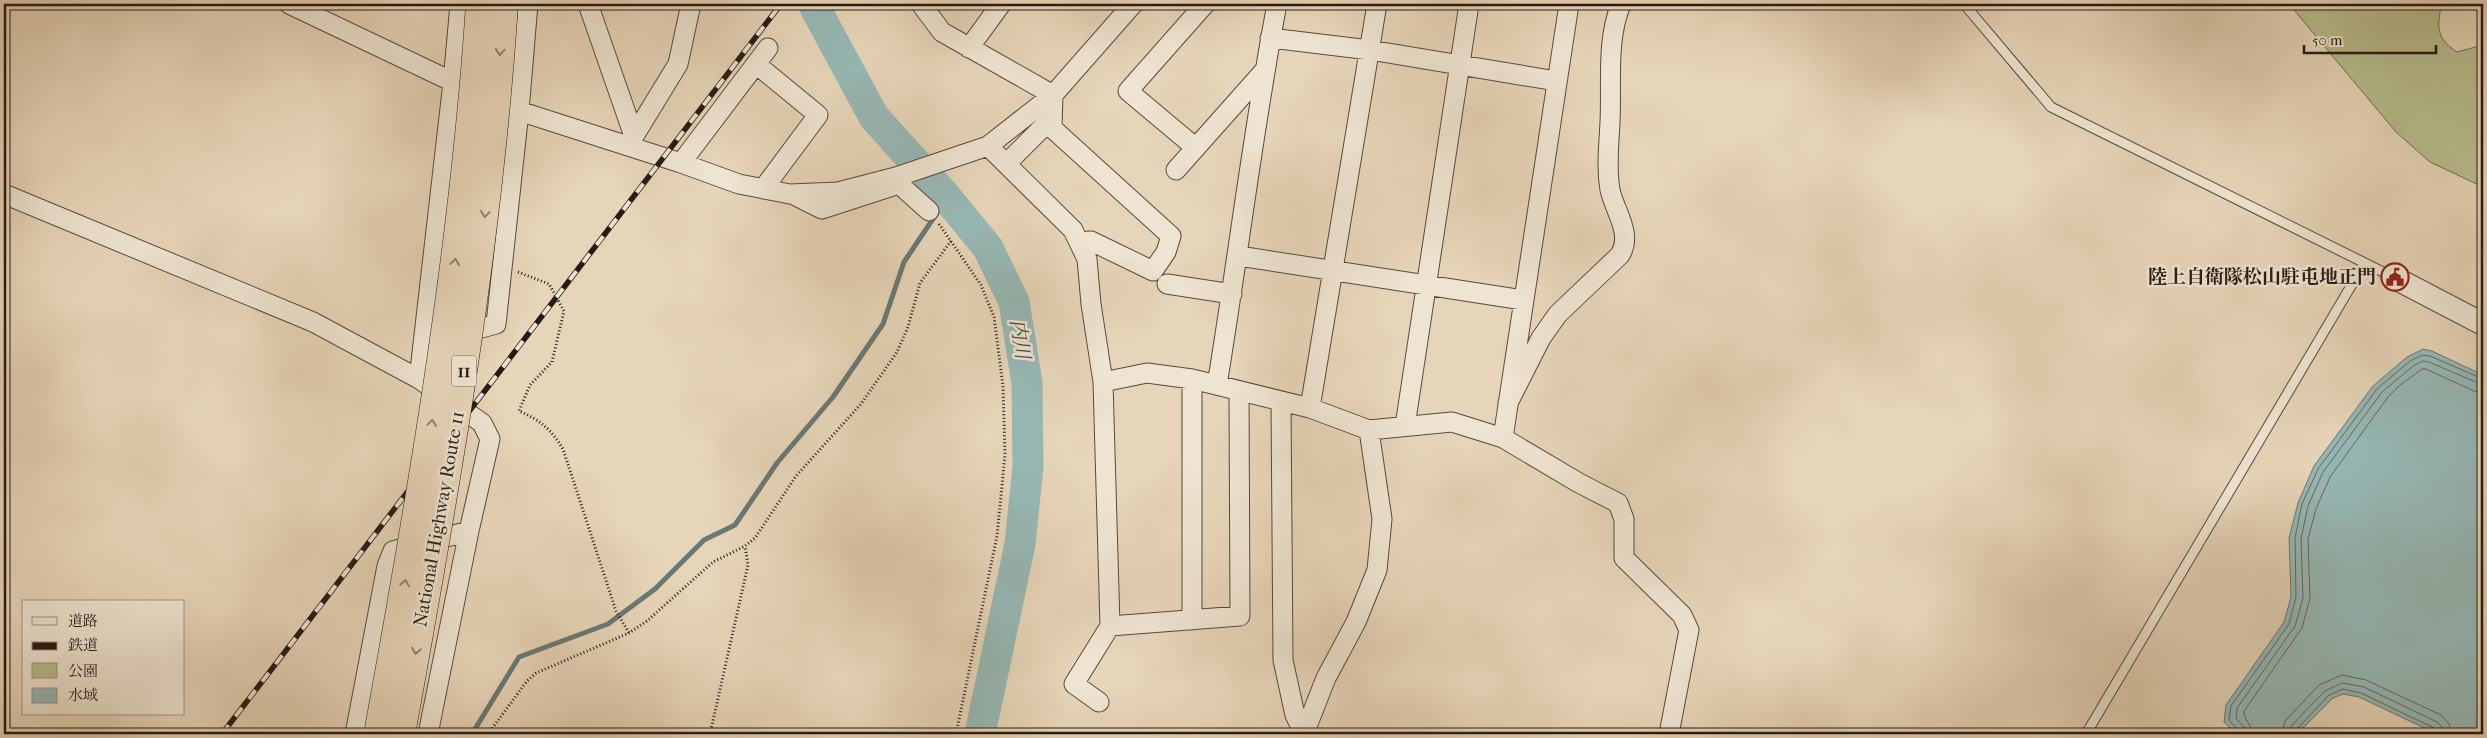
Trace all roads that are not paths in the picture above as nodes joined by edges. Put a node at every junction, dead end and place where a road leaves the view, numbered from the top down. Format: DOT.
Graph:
graph roads {
  1 [pos="289,4"];
  2 [pos="460,4"];
  3 [pos="480,4"];
  4 [pos="504,4"];
  5 [pos="528,4"];
  6 [pos="588,4"];
  7 [pos="691,4"];
  8 [pos="921,4"];
  9 [pos="1001,4"];
  10 [pos="1133,4"];
  11 [pos="1205,4"];
  12 [pos="1277,4"];
  13 [pos="1377,4"];
  14 [pos="1469,4"];
  15 [pos="1570,4"];
  16 [pos="1621,4"];
  17 [pos="1964,4"];
  18 [pos="1270,38"];
  19 [pos="768,48"];
  20 [pos="969,48"];
  21 [pos="1370,50"];
  22 [pos="756,64"];
  23 [pos="1460,65"];
  24 [pos="1264,71"];
  25 [pos="453,82"];
  26 [pos="1556,82"];
  27 [pos="1052,96"];
  28 [pos="519,111"];
  29 [pos="1051,119"];
  30 [pos="632,141"];
  31 [pos="988,146"];
  32 [pos="1196,148"];
  33 [pos="681,163"];
  34 [pos="1007,163"];
  35 [pos="1176,170"];
  36 [pos="763,189"];
  37 [pos="4,194"];
  38 [pos="790,194"];
  39 [pos="930,211"];
  40 [pos="1079,242"];
  41 [pos="1239,256"];
  42 [pos="2364,264"];
  43 [pos="1333,270"];
  44 [pos="2393,277"];
  45 [pos="1166,284"];
  46 [pos="1427,285"];
  47 [pos="1232,294"];
  48 [pos="1523,300"];
  49 [pos="2483,324"];
  50 [pos="424,344"];
  51 [pos="419,379"];
  52 [pos="1192,379"];
  53 [pos="1103,382"];
  54 [pos="1217,385"];
  55 [pos="1239,391"];
  56 [pos="1281,401"];
  57 [pos="1508,403"];
  58 [pos="1310,408"];
  59 [pos="1405,426"];
  60 [pos="1369,430"];
  61 [pos="1503,438"];
  62 [pos="469,532"];
  63 [pos="1192,620"];
  64 [pos="1110,626"];
  65 [pos="1099,702"];
  66 [pos="355,734"];
  67 [pos="378,734"];
  68 [pos="401,734"];
  69 [pos="428,734"];
  70 [pos="1304,734"];
  71 [pos="1669,734"];
  72 [pos="2086,734"];
  1 -- 25 [label="street"];
  2 -- 25 [label="street"];
  67 -- 3 [label="highway, National Highway Route 11 / 11, one-way, bridge"];
  4 -- 68 [label="highway, National Highway Route 11 / 11, one-way, bridge"];
  5 -- 28 [label="street"];
  6 -- 30 [label="street"];
  7 -- 30 [label="street"];
  8 -- 20 [label="street"];
  9 -- 20 [label="street"];
  10 -- 27 [label="street"];
  11 -- 32 [label="street"];
  12 -- 18 [label="street"];
  13 -- 21 [label="street"];
  14 -- 23 [label="street"];
  15 -- 26 [label="street"];
  16 -- 57 [label="street"];
  17 -- 42 [label="lane"];
  18 -- 21 [label="street"];
  18 -- 24 [label="street"];
  19 -- 22 [label="street"];
  20 -- 27 [label="street"];
  21 -- 23 [label="street"];
  21 -- 43 [label="street"];
  22 -- 33 [label="street"];
  22 -- 36 [label="street"];
  23 -- 26 [label="street"];
  23 -- 46 [label="street"];
  24 -- 32 [label="street"];
  24 -- 41 [label="street"];
  25 -- 50 [label="street"];
  26 -- 48 [label="street"];
  27 -- 29 [label="street"];
  27 -- 31 [label="street"];
  28 -- 30 [label="street"];
  28 -- 50 [label="street"];
  29 -- 34 [label="street"];
  29 -- 40 [label="street"];
  30 -- 33 [label="street"];
  31 -- 34 [label="street"];
  31 -- 38 [label="street"];
  32 -- 35 [label="street"];
  33 -- 36 [label="street"];
  34 -- 40 [label="street"];
  36 -- 38 [label="street"];
  37 -- 51 [label="street"];
  38 -- 39 [label="street"];
  40 -- 53 [label="street"];
  41 -- 43 [label="street"];
  41 -- 47 [label="street"];
  42 -- 44 [label="lane"];
  42 -- 72 [label="lane"];
  43 -- 46 [label="street"];
  43 -- 58 [label="street"];
  44 -- 49 [label="street"];
  45 -- 47 [label="street"];
  46 -- 48 [label="street"];
  46 -- 59 [label="street"];
  47 -- 54 [label="street"];
  48 -- 57 [label="street"];
  50 -- 51 [label="street"];
  51 -- 62 [label="street"];
  52 -- 53 [label="street"];
  52 -- 54 [label="street"];
  52 -- 63 [label="street"];
  53 -- 64 [label="street"];
  54 -- 55 [label="street"];
  55 -- 56 [label="street"];
  55 -- 63 [label="street"];
  56 -- 58 [label="street"];
  56 -- 70 [label="street"];
  57 -- 61 [label="street"];
  58 -- 60 [label="street"];
  59 -- 60 [label="street"];
  59 -- 61 [label="street"];
  60 -- 70 [label="street"];
  61 -- 71 [label="street"];
  62 -- 66 [label="street"];
  62 -- 69 [label="street"];
  63 -- 64 [label="street"];
  64 -- 65 [label="street"];
}
